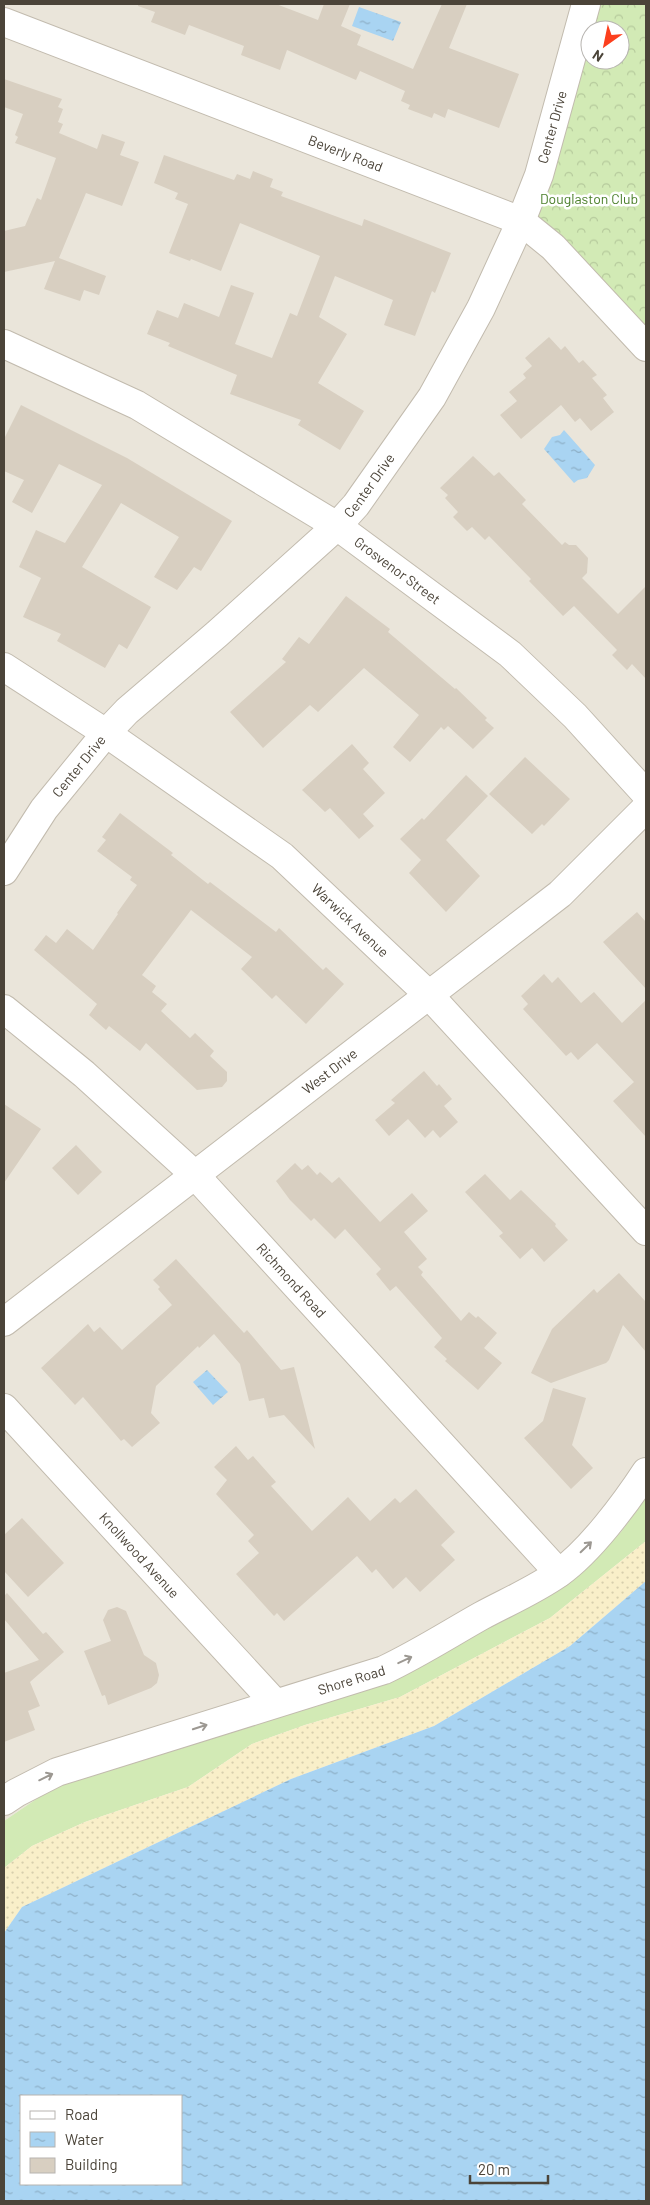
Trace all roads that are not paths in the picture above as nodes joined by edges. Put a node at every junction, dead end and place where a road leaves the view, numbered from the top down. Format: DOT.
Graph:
graph roads {
  1 [pos="586,4"];
  2 [pos="4,22"];
  3 [pos="521,221"];
  4 [pos="4,344"];
  5 [pos="646,347"];
  6 [pos="337,526"];
  7 [pos="4,666"];
  8 [pos="106,733"];
  9 [pos="646,794"];
  10 [pos="646,808"];
  11 [pos="4,871"];
  12 [pos="428,994"];
  13 [pos="4,1009"];
  14 [pos="194,1174"];
  15 [pos="646,1231"];
  16 [pos="4,1322"];
  17 [pos="4,1408"];
  18 [pos="646,1472"];
  19 [pos="559,1573"];
  20 [pos="275,1703"];
  21 [pos="4,1801"];
  1 -- 3 [label="street, Center Drive"];
  2 -- 3 [label="street, Beverly Road"];
  3 -- 5 [label="street, Beverly Road"];
  3 -- 6 [label="street, Center Drive"];
  4 -- 6 [label="street, Grosvenor Street"];
  6 -- 8 [label="street, Center Drive"];
  6 -- 9 [label="street, Grosvenor Street"];
  7 -- 8 [label="street, Warwick Avenue"];
  8 -- 11 [label="street, Center Drive"];
  8 -- 12 [label="street, Warwick Avenue"];
  10 -- 12 [label="street, West Drive"];
  12 -- 14 [label="street, West Drive"];
  12 -- 15 [label="street, Warwick Avenue"];
  13 -- 14 [label="street, Richmond Road"];
  14 -- 16 [label="street, West Drive"];
  14 -- 19 [label="street, Richmond Road"];
  17 -- 20 [label="street, Knollwood Avenue"];
  19 -- 18 [label="street, Shore Road, one-way"];
  20 -- 19 [label="street, Shore Road, one-way"];
  21 -- 20 [label="street, Shore Road, one-way"];
}
